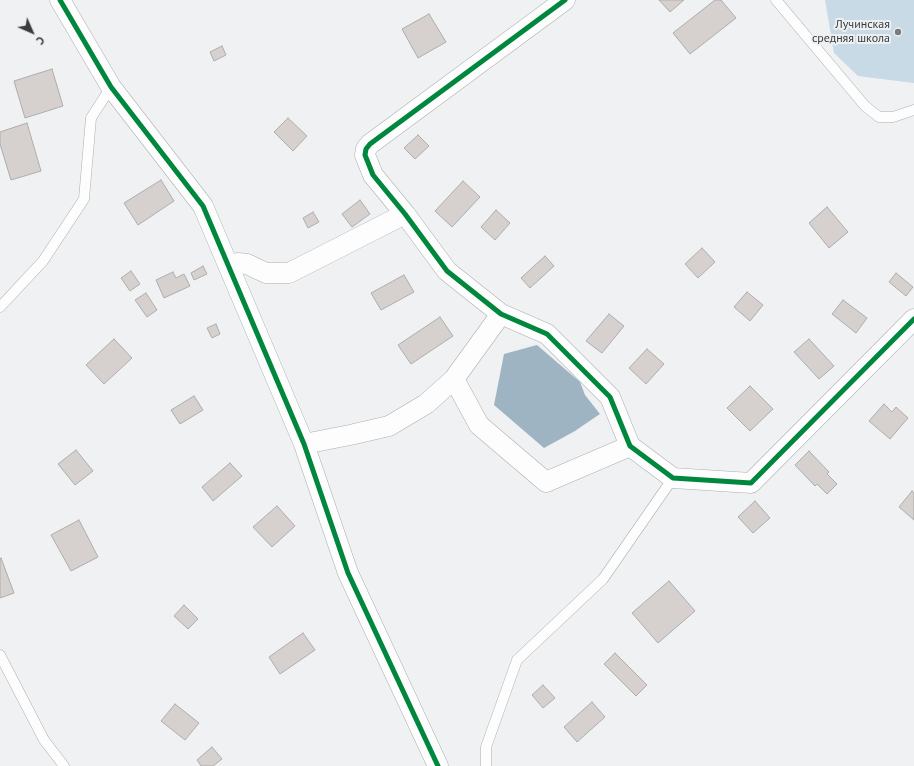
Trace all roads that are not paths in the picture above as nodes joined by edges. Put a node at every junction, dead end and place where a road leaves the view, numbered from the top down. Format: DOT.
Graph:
graph roads {
  1 [pos="60,0"];
  2 [pos="565,0"];
  3 [pos="776,0"];
  4 [pos="111,87"];
  5 [pos="914,110"];
  6 [pos="405,214"];
  7 [pos="228,265"];
  8 [pos="0,307"];
  9 [pos="502,314"];
  10 [pos="914,319"];
  11 [pos="454,379"];
  12 [pos="304,444"];
  13 [pos="630,446"];
  14 [pos="673,478"];
  15 [pos="0,655"];
  16 [pos="64,766"];
  17 [pos="438,766"];
  18 [pos="486,766"];
  1 -- 4 [label="street"];
  2 -- 6 [label="street"];
  3 -- 5 [label="lane"];
  4 -- 7 [label="street"];
  4 -- 8 [label="lane"];
  6 -- 7 [label="street"];
  6 -- 9 [label="street"];
  7 -- 12 [label="street"];
  9 -- 11 [label="street"];
  9 -- 13 [label="street"];
  10 -- 14 [label="street"];
  11 -- 12 [label="street"];
  11 -- 13 [label="street"];
  12 -- 17 [label="street"];
  13 -- 14 [label="street"];
  14 -- 18 [label="lane"];
  15 -- 16 [label="lane"];
}
